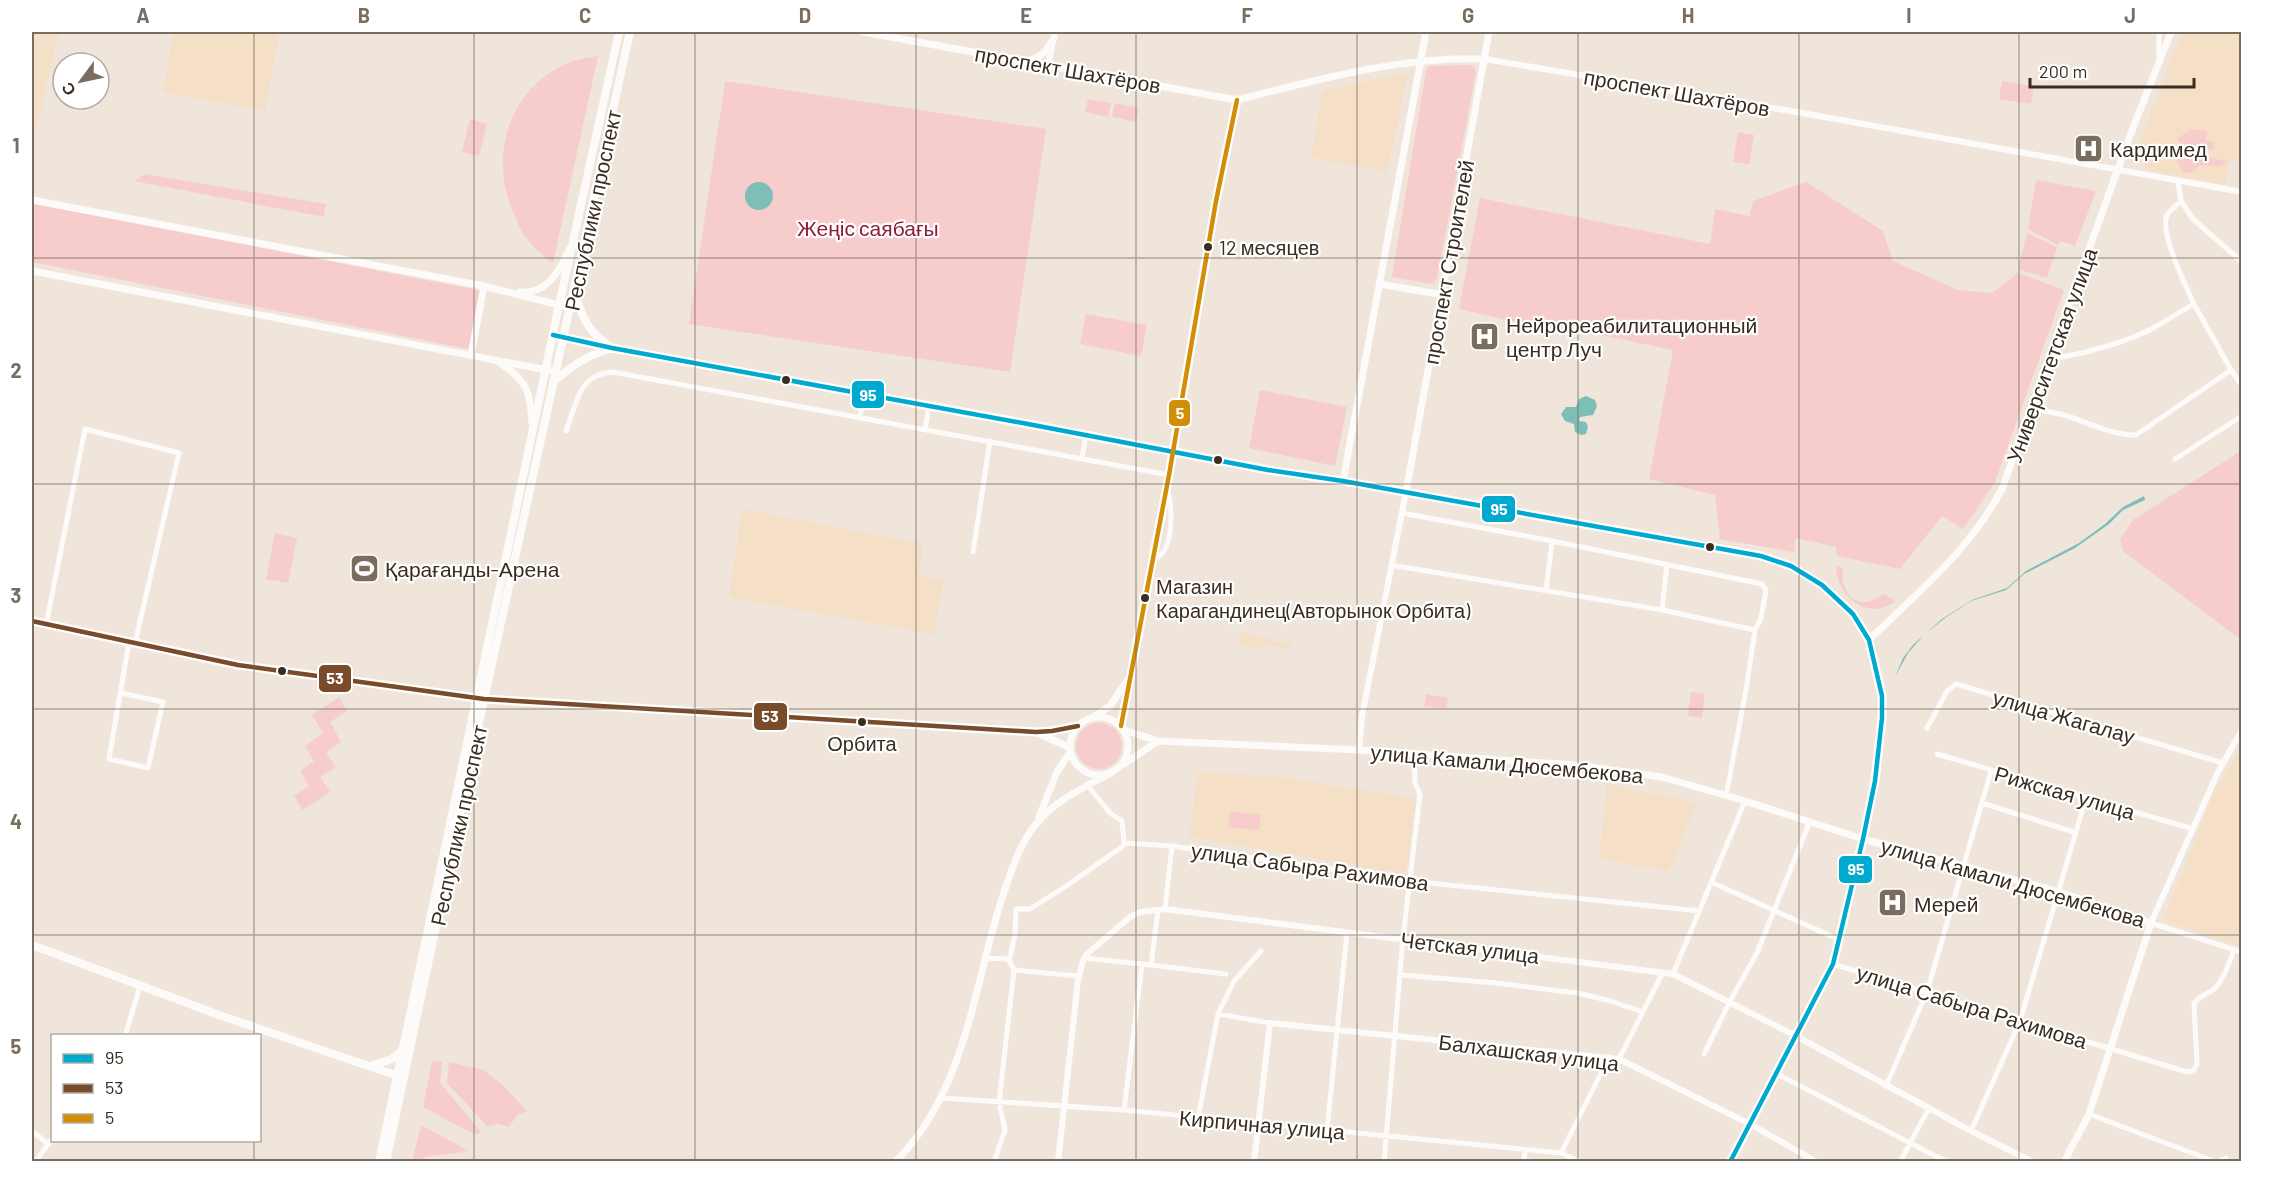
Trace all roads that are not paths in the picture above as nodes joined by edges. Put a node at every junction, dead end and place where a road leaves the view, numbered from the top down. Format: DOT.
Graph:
graph roads {
  1 [pos="630,32"];
  2 [pos="863,32"];
  3 [pos="1426,32"];
  4 [pos="1489,32"];
  5 [pos="2159,32"];
  6 [pos="2170,32"];
  7 [pos="616,34"];
  8 [pos="1054,35"];
  9 [pos="1485,59"];
  10 [pos="1024,61"];
  11 [pos="1420,62"];
  12 [pos="2158,64"];
  13 [pos="1048,66"];
  14 [pos="1237,100"];
  15 [pos="2117,171"];
  16 [pos="2178,182"];
  17 [pos="2241,192"];
  18 [pos="32,200"];
  19 [pos="2181,201"];
  20 [pos="573,239"];
  21 [pos="2241,262"];
  22 [pos="32,271"];
  23 [pos="1380,284"];
  24 [pos="484,286"];
  25 [pos="492,289"];
  26 [pos="574,292"];
  27 [pos="1443,294"];
  28 [pos="2194,304"];
  29 [pos="559,305"];
  30 [pos="571,308"];
  31 [pos="553,335"];
  32 [pos="564,338"];
  33 [pos="612,348"];
  34 [pos="471,355"];
  35 [pos="495,359"];
  36 [pos="2049,359"];
  37 [pos="546,369"];
  38 [pos="2231,370"];
  39 [pos="556,376"];
  40 [pos="2241,386"];
  41 [pos="864,394"];
  42 [pos="929,406"];
  43 [pos="2032,407"];
  44 [pos="2241,416"];
  45 [pos="860,417"];
  46 [pos="532,430"];
  47 [pos="925,430"];
  48 [pos="566,431"];
  49 [pos="1086,435"];
  50 [pos="990,441"];
  51 [pos="1172,450"];
  52 [pos="1082,458"];
  53 [pos="2175,459"];
  54 [pos="1169,475"];
  55 [pos="1343,481"];
  56 [pos="1406,492"];
  57 [pos="1402,513"];
  58 [pos="1552,541"];
  59 [pos="973,552"];
  60 [pos="1667,564"];
  61 [pos="1391,565"];
  62 [pos="1546,591"];
  63 [pos="1662,610"];
  64 [pos="32,621"];
  65 [pos="46,625"];
  66 [pos="1755,630"];
  67 [pos="1869,640"];
  68 [pos="132,643"];
  69 [pos="1131,673"];
  70 [pos="122,693"];
  71 [pos="480,699"];
  72 [pos="1090,718"];
  73 [pos="1078,726"];
  74 [pos="1123,728"];
  75 [pos="1927,728"];
  76 [pos="2241,730"];
  77 [pos="1036,732"];
  78 [pos="1158,741"];
  79 [pos="1070,750"];
  80 [pos="1359,750"];
  81 [pos="1937,754"];
  82 [pos="1414,755"];
  83 [pos="2223,763"];
  84 [pos="1119,767"];
  85 [pos="1991,771"];
  86 [pos="1111,773"];
  87 [pos="1088,786"];
  88 [pos="1726,795"];
  89 [pos="2086,798"];
  90 [pos="1745,801"];
  91 [pos="1982,803"];
  92 [pos="1810,821"];
  93 [pos="1037,823"];
  94 [pos="2193,830"];
  95 [pos="2074,832"];
  96 [pos="1863,838"];
  97 [pos="1124,843"];
  98 [pos="1172,846"];
  99 [pos="1964,865"];
  100 [pos="1410,881"];
  101 [pos="1713,883"];
  102 [pos="2059,892"];
  103 [pos="1161,909"];
  104 [pos="1775,910"];
  105 [pos="1700,911"];
  106 [pos="2151,922"];
  107 [pos="1347,933"];
  108 [pos="1403,938"];
  109 [pos="1840,940"];
  110 [pos="32,945"];
  111 [pos="2234,950"];
  112 [pos="1261,951"];
  113 [pos="2241,952"];
  114 [pos="985,958"];
  115 [pos="1084,958"];
  116 [pos="1008,959"];
  117 [pos="1142,964"];
  118 [pos="1833,964"];
  119 [pos="1151,965"];
  120 [pos="1014,970"];
  121 [pos="1663,972"];
  122 [pos="1226,974"];
  123 [pos="1673,974"];
  124 [pos="1401,975"];
  125 [pos="1079,976"];
  126 [pos="140,986"];
  127 [pos="1927,992"];
  128 [pos="1730,1002"];
  129 [pos="1643,1012"];
  130 [pos="1218,1014"];
  131 [pos="2019,1021"];
  132 [pos="1270,1023"];
  133 [pos="1337,1030"];
  134 [pos="125,1034"];
  135 [pos="1796,1036"];
  136 [pos="1394,1037"];
  137 [pos="2112,1048"];
  138 [pos="400,1052"];
  139 [pos="1704,1054"];
  140 [pos="1610,1057"];
  141 [pos="1619,1059"];
  142 [pos="368,1066"];
  143 [pos="1777,1074"];
  144 [pos="399,1077"];
  145 [pos="1886,1086"];
  146 [pos="393,1087"];
  147 [pos="942,1098"];
  148 [pos="999,1102"];
  149 [pos="1064,1106"];
  150 [pos="1929,1108"];
  151 [pos="1124,1110"];
  152 [pos="2090,1114"];
  153 [pos="1198,1118"];
  154 [pos="1258,1123"];
  155 [pos="1750,1124"];
  156 [pos="1327,1130"];
  157 [pos="32,1131"];
  158 [pos="1971,1131"];
  159 [pos="1386,1136"];
  160 [pos="50,1142"];
  161 [pos="1910,1142"];
  162 [pos="1525,1151"];
  163 [pos="1560,1153"];
  164 [pos="2226,1158"];
  165 [pos="898,1159"];
  166 [pos="35,1161"];
  167 [pos="378,1161"];
  168 [pos="386,1161"];
  169 [pos="907,1161"];
  170 [pos="994,1161"];
  171 [pos="1058,1161"];
  172 [pos="1254,1161"];
  173 [pos="1384,1161"];
  174 [pos="1524,1161"];
  175 [pos="1580,1161"];
  176 [pos="1731,1161"];
  177 [pos="1817,1161"];
  178 [pos="1900,1161"];
  179 [pos="1947,1161"];
  180 [pos="2034,1161"];
  181 [pos="2064,1161"];
  182 [pos="2217,1161"];
  1 -- 26 [label="main road, Республики проспект"];
  2 -- 10 [label="main road, проспект Шахтёров"];
  3 -- 11 [label="main road"];
  4 -- 9 [label="main road, проспект Строителей"];
  5 -- 12 [label="street"];
  6 -- 12 [label="main road, Университетская улица"];
  7 -- 20 [label="main road, Республики проспект"];
  8 -- 10 [label="main road"];
  8 -- 13 [label="street"];
  9 -- 11 [label="main road, проспект Шахтёров"];
  9 -- 15 [label="street, проспект Шахтёров"];
  9 -- 27 [label="main road, проспект Строителей"];
  10 -- 13 [label="main road, проспект Шахтёров"];
  11 -- 14 [label="main road, проспект Шахтёров"];
  11 -- 23 [label="main road"];
  12 -- 15 [label="main road, Университетская улица"];
  13 -- 14 [label="main road, проспект Шахтёров"];
  14 -- 51 [label="main road"];
  15 -- 16 [label="street, проспект Шахтёров"];
  15 -- 36 [label="main road, Университетская улица"];
  16 -- 17 [label="street, проспект Шахтёров"];
  16 -- 19 [label="street"];
  18 -- 24 [label="main road"];
  19 -- 21 [label="street"];
  19 -- 28 [label="street"];
  20 -- 25 [label="main road"];
  20 -- 29 [label="main road, Республики проспект"];
  22 -- 34 [label="main road"];
  23 -- 27 [label="main road"];
  23 -- 55 [label="main road"];
  24 -- 25 [label="main road"];
  24 -- 34 [label="main road"];
  25 -- 29 [label="main road"];
  26 -- 30 [label="main road, Республики проспект"];
  26 -- 33 [label="main road"];
  27 -- 56 [label="main road, проспект Строителей"];
  28 -- 36 [label="street"];
  28 -- 38 [label="street"];
  29 -- 30 [label="main road"];
  29 -- 31 [label="main road, Республики проспект"];
  30 -- 32 [label="main road, Республики проспект"];
  31 -- 32 [label="main road"];
  31 -- 37 [label="main road, Республики проспект"];
  32 -- 33 [label="main road"];
  32 -- 39 [label="main road, Республики проспект"];
  33 -- 39 [label="main road"];
  33 -- 41 [label="main road"];
  34 -- 35 [label="main road"];
  35 -- 37 [label="main road"];
  35 -- 46 [label="main road"];
  36 -- 43 [label="main road, Университетская улица"];
  37 -- 39 [label="main road"];
  37 -- 46 [label="main road, Республики проспект"];
  38 -- 40 [label="street"];
  38 -- 43 [label="street"];
  39 -- 71 [label="main road, Республики проспект"];
  41 -- 42 [label="main road"];
  41 -- 45 [label="street"];
  42 -- 47 [label="street"];
  42 -- 49 [label="main road"];
  43 -- 67 [label="main road, Университетская улица"];
  44 -- 53 [label="street"];
  45 -- 47 [label="street"];
  45 -- 48 [label="street"];
  46 -- 71 [label="main road, Республики проспект"];
  47 -- 50 [label="street"];
  49 -- 51 [label="main road"];
  49 -- 52 [label="street"];
  50 -- 52 [label="street"];
  50 -- 59 [label="street"];
  51 -- 54 [label="main road"];
  51 -- 55 [label="main road"];
  52 -- 54 [label="street"];
  54 -- 69 [label="main road"];
  55 -- 56 [label="main road"];
  56 -- 57 [label="street, улица Камали Дюсембекова"];
  56 -- 67 [label="main road"];
  57 -- 58 [label="street"];
  57 -- 61 [label="street, улица Камали Дюсембекова"];
  58 -- 60 [label="street"];
  58 -- 62 [label="street"];
  60 -- 63 [label="street"];
  60 -- 66 [label="street"];
  61 -- 62 [label="street"];
  61 -- 80 [label="street, улица Камали Дюсембекова"];
  62 -- 63 [label="street"];
  63 -- 66 [label="street"];
  64 -- 65 [label="street"];
  65 -- 68 [label="street"];
  65 -- 68 [label="street"];
  66 -- 88 [label="street"];
  67 -- 96 [label="main road"];
  68 -- 70 [label="street"];
  68 -- 71 [label="street"];
  69 -- 72 [label="main road"];
  69 -- 74 [label="main road"];
  70 -- 70 [label="street"];
  71 -- 77 [label="main road"];
  71 -- 138 [label="main road, Республики проспект"];
  71 -- 144 [label="main road, Республики проспект"];
  72 -- 73 [label="main road"];
  72 -- 74 [label="main road"];
  73 -- 77 [label="main road"];
  73 -- 79 [label="main road"];
  74 -- 78 [label="main road, улица Камали Дюсембекова"];
  74 -- 84 [label="main road"];
  75 -- 83 [label="street, улица Жагалау"];
  76 -- 83 [label="street"];
  77 -- 79 [label="main road"];
  78 -- 80 [label="main road, улица Камали Дюсембекова"];
  78 -- 84 [label="main road"];
  79 -- 86 [label="main road"];
  79 -- 93 [label="main road"];
  80 -- 82 [label="main road, улица Камали Дюсембекова"];
  81 -- 85 [label="street, Рижская улица"];
  82 -- 88 [label="main road, улица Камали Дюсембекова"];
  82 -- 100 [label="street"];
  83 -- 94 [label="street"];
  84 -- 86 [label="main road"];
  85 -- 89 [label="street, Рижская улица"];
  85 -- 91 [label="street"];
  86 -- 87 [label="main road"];
  87 -- 93 [label="main road"];
  87 -- 97 [label="street"];
  88 -- 90 [label="main road, улица Камали Дюсембекова"];
  89 -- 94 [label="street, Рижская улица"];
  89 -- 95 [label="street"];
  90 -- 92 [label="main road, улица Камали Дюсембекова"];
  90 -- 101 [label="street"];
  91 -- 95 [label="street"];
  91 -- 99 [label="street"];
  92 -- 96 [label="main road, улица Камали Дюсембекова"];
  92 -- 104 [label="street"];
  93 -- 114 [label="main road"];
  94 -- 106 [label="street"];
  95 -- 102 [label="street"];
  96 -- 99 [label="main road, улица Камали Дюсембекова"];
  96 -- 109 [label="main road"];
  97 -- 98 [label="street, улица Сабыра Рахимова"];
  97 -- 116 [label="street"];
  98 -- 100 [label="street, улица Сабыра Рахимова"];
  98 -- 103 [label="street"];
  99 -- 102 [label="main road, улица Камали Дюсембекова"];
  99 -- 127 [label="street"];
  100 -- 105 [label="street, улица Сабыра Рахимова"];
  100 -- 108 [label="street"];
  101 -- 104 [label="street, улица Сабыра Рахимова"];
  101 -- 105 [label="street"];
  102 -- 106 [label="main road, улица Камали Дюсембекова"];
  102 -- 131 [label="street"];
  103 -- 107 [label="street, Четская улица"];
  103 -- 115 [label="street, Четская улица"];
  103 -- 119 [label="street"];
  104 -- 109 [label="street, улица Сабыра Рахимова"];
  104 -- 128 [label="street"];
  105 -- 123 [label="street"];
  106 -- 111 [label="street, улица Камали Дюсембекова"];
  106 -- 137 [label="main road"];
  107 -- 108 [label="street, Четская улица"];
  107 -- 133 [label="street"];
  108 -- 121 [label="street, Четская улица"];
  108 -- 124 [label="street"];
  109 -- 118 [label="main road"];
  110 -- 126 [label="main road"];
  111 -- 113 [label="street, улица Камали Дюсембекова"];
  111 -- 137 [label="street, улица Сабыра Рахимова"];
  112 -- 130 [label="street"];
  114 -- 116 [label="street"];
  114 -- 147 [label="main road"];
  115 -- 117 [label="street"];
  115 -- 125 [label="street"];
  116 -- 120 [label="street"];
  117 -- 119 [label="street"];
  117 -- 151 [label="street"];
  118 -- 127 [label="street, улица Сабыра Рахимова"];
  118 -- 135 [label="main road"];
  119 -- 122 [label="street"];
  120 -- 125 [label="street"];
  120 -- 148 [label="street"];
  121 -- 123 [label="street, Четская улица"];
  121 -- 129 [label="street"];
  123 -- 128 [label="street, Четская улица"];
  124 -- 129 [label="street"];
  124 -- 136 [label="street"];
  125 -- 149 [label="street"];
  126 -- 134 [label="street"];
  126 -- 142 [label="main road"];
  127 -- 131 [label="street, улица Сабыра Рахимова"];
  127 -- 145 [label="street"];
  128 -- 135 [label="street, Четская улица"];
  128 -- 139 [label="street"];
  129 -- 141 [label="street"];
  130 -- 132 [label="street, Балхашская улица"];
  130 -- 153 [label="street"];
  131 -- 137 [label="street, улица Сабыра Рахимова"];
  131 -- 158 [label="street"];
  132 -- 133 [label="street, Балхашская улица"];
  132 -- 154 [label="street"];
  133 -- 136 [label="street, Балхашская улица"];
  133 -- 156 [label="street"];
  135 -- 143 [label="main road"];
  135 -- 145 [label="street, Четская улица"];
  136 -- 140 [label="street, Балхашская улица"];
  136 -- 159 [label="street"];
  137 -- 152 [label="main road"];
  138 -- 142 [label="main road"];
  138 -- 144 [label="main road, Республики проспект"];
  140 -- 141 [label="street, Балхашская улица"];
  140 -- 163 [label="street"];
  141 -- 155 [label="street, Балхашская улица"];
  142 -- 144 [label="main road"];
  142 -- 146 [label="main road"];
  143 -- 155 [label="main road"];
  143 -- 161 [label="street"];
  144 -- 146 [label="main road, Республики проспект"];
  144 -- 168 [label="main road, Республики проспект"];
  145 -- 150 [label="street, Четская улица"];
  146 -- 167 [label="main road, Республики проспект"];
  147 -- 148 [label="street, Кирпичная улица"];
  147 -- 165 [label="main road"];
  148 -- 149 [label="street, Кирпичная улица"];
  148 -- 170 [label="street"];
  149 -- 151 [label="street, Кирпичная улица"];
  149 -- 171 [label="street"];
  150 -- 158 [label="street, Четская улица"];
  150 -- 161 [label="street"];
  151 -- 153 [label="street, Кирпичная улица"];
  152 -- 181 [label="main road"];
  152 -- 182 [label="street"];
  153 -- 154 [label="street, Кирпичная улица"];
  154 -- 156 [label="street, Кирпичная улица"];
  154 -- 172 [label="street"];
  155 -- 176 [label="main road"];
  155 -- 177 [label="street, Балхашская улица"];
  156 -- 159 [label="street, Кирпичная улица"];
  157 -- 160 [label="street"];
  158 -- 180 [label="street, Четская улица"];
  159 -- 162 [label="street, Кирпичная улица"];
  159 -- 173 [label="street"];
  160 -- 166 [label="street"];
  161 -- 178 [label="street"];
  161 -- 179 [label="street"];
  162 -- 163 [label="street, Кирпичная улица"];
  162 -- 174 [label="street"];
  163 -- 175 [label="street, Кирпичная улица"];
  164 -- 182 [label="street"];
  165 -- 169 [label="street"];
}
